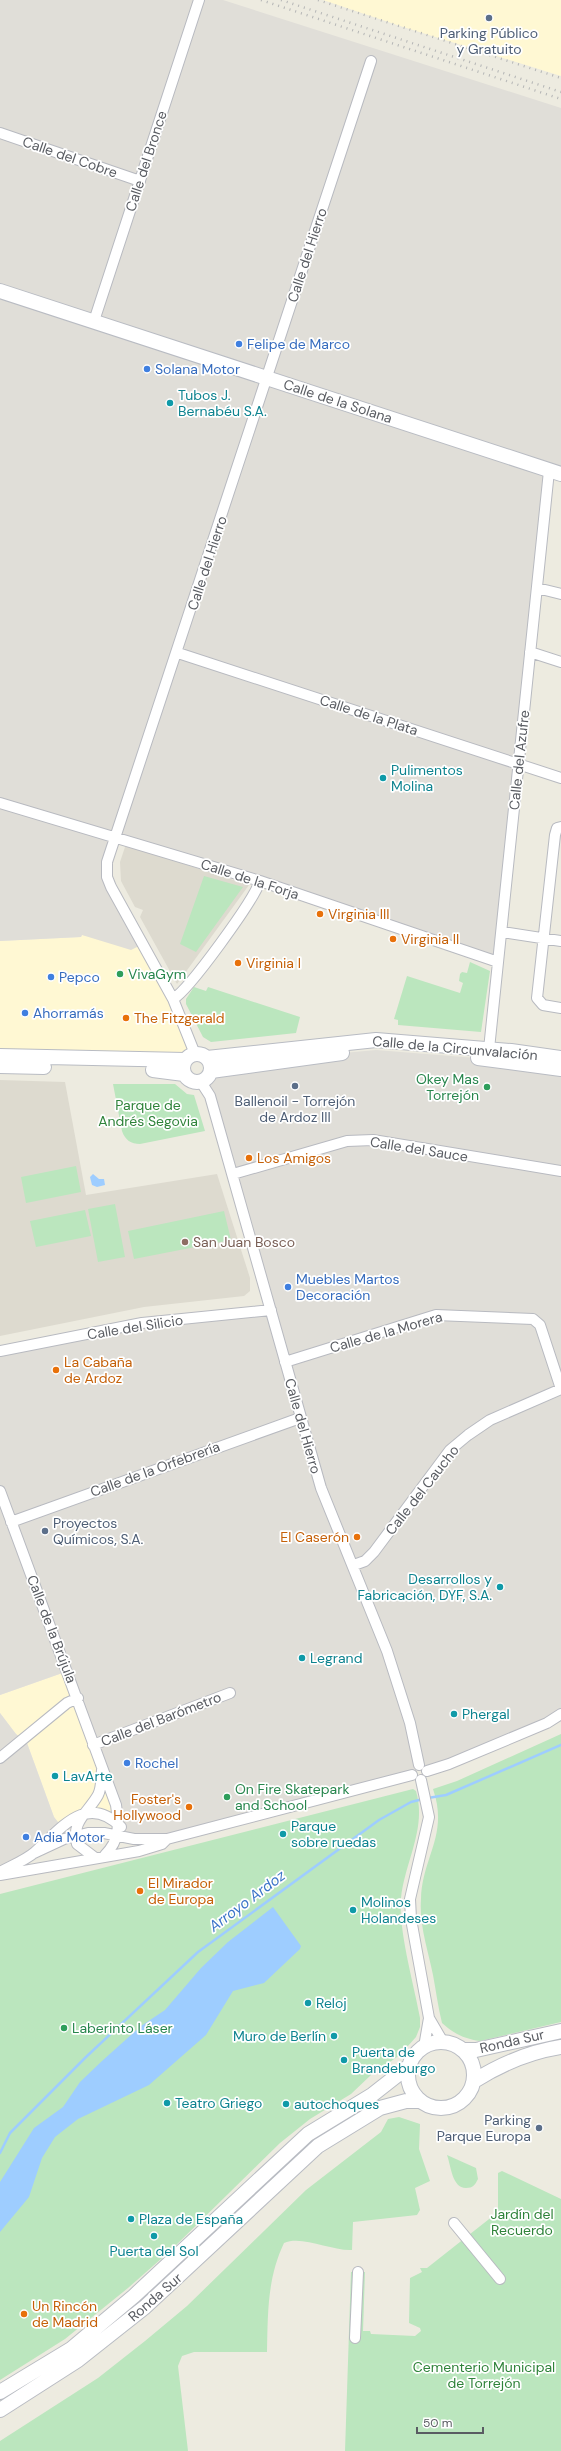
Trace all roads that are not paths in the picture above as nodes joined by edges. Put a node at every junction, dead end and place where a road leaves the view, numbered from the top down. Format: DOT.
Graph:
graph roads {
  1 [pos="199,0"];
  2 [pos="370,61"];
  3 [pos="0,133"];
  4 [pos="140,181"];
  5 [pos="0,290"];
  6 [pos="94,321"];
  7 [pos="267,378"];
  8 [pos="555,473"];
  9 [pos="537,588"];
  10 [pos="561,594"];
  11 [pos="530,652"];
  12 [pos="178,653"];
  13 [pos="561,662"];
  14 [pos="519,764"];
  15 [pos="561,778"];
  16 [pos="0,803"];
  17 [pos="561,827"];
  18 [pos="116,837"];
  19 [pos="260,881"];
  20 [pos="502,932"];
  21 [pos="544,938"];
  22 [pos="561,941"];
  23 [pos="498,962"];
  24 [pos="173,998"];
  25 [pos="561,1008"];
  26 [pos="489,1049"];
  27 [pos="0,1056"];
  28 [pos="561,1058"];
  29 [pos="199,1061"];
  30 [pos="0,1066"];
  31 [pos="561,1069"];
  32 [pos="184,1074"];
  33 [pos="201,1082"];
  34 [pos="561,1171"];
  35 [pos="233,1174"];
  36 [pos="271,1310"];
  37 [pos="0,1351"];
  38 [pos="285,1362"];
  39 [pos="561,1389"];
  40 [pos="300,1418"];
  41 [pos="0,1491"];
  42 [pos="11,1522"];
  43 [pos="354,1565"];
  44 [pos="230,1693"];
  45 [pos="78,1698"];
  46 [pos="561,1714"];
  47 [pos="93,1745"];
  48 [pos="0,1758"];
  49 [pos="102,1768"];
  50 [pos="421,1776"];
  51 [pos="82,1815"];
  52 [pos="119,1830"];
  53 [pos="75,1836"];
  54 [pos="167,1839"];
  55 [pos="34,1853"];
  56 [pos="105,1855"];
  57 [pos="94,1857"];
  58 [pos="0,1872"];
  59 [pos="0,1875"];
  60 [pos="429,2018"];
  61 [pos="561,2031"];
  62 [pos="443,2042"];
  63 [pos="424,2047"];
  64 [pos="561,2047"];
  65 [pos="464,2050"];
  66 [pos="409,2066"];
  67 [pos="474,2081"];
  68 [pos="420,2101"];
  69 [pos="454,2223"];
  70 [pos="358,2272"];
  71 [pos="500,2279"];
  72 [pos="355,2338"];
  73 [pos="0,2392"];
  74 [pos="0,2410"];
  1 -- 4 [label="street, Calle del Bronce"];
  2 -- 7 [label="street, Calle del Hierro"];
  3 -- 4 [label="street, Calle del Cobre"];
  4 -- 6 [label="street, Calle del Bronce"];
  5 -- 6 [label="street, Calle de la Solana"];
  6 -- 7 [label="street, Calle de la Solana"];
  7 -- 8 [label="street, Calle de la Solana"];
  7 -- 12 [label="street, Calle del Hierro"];
  8 -- 9 [label="street, Calle del Azufre"];
  9 -- 10 [label="street"];
  9 -- 11 [label="street, Calle del Azufre"];
  11 -- 13 [label="street"];
  11 -- 14 [label="street, Calle del Azufre"];
  12 -- 14 [label="street, Calle de la Plata"];
  12 -- 18 [label="street, Calle del Hierro"];
  14 -- 15 [label="street, Calle de la Plata"];
  14 -- 20 [label="street, Calle del Azufre"];
  16 -- 18 [label="street, Calle de la Forja"];
  17 -- 21 [label="street"];
  18 -- 19 [label="street, Calle de la Forja"];
  18 -- 24 [label="street, Calle del Hierro"];
  19 -- 23 [label="street, Calle de la Forja"];
  19 -- 24 [label="street"];
  20 -- 21 [label="street"];
  20 -- 23 [label="street, Calle del Azufre"];
  21 -- 22 [label="street"];
  21 -- 25 [label="street"];
  23 -- 26 [label="street, Calle del Azufre"];
  24 -- 29 [label="street, Calle del Hierro"];
  26 -- 28 [label="street, Calle de la Circunvalación"];
  26 -- 29 [label="street, Calle de la Circunvalación"];
  27 -- 29 [label="street, Calle de la Circunvalación"];
  29 -- 31 [label="street, Calle de la Circunvalación"];
  29 -- 32 [label="street"];
  29 -- 33 [label="street"];
  30 -- 32 [label="street"];
  32 -- 33 [label="street"];
  33 -- 35 [label="street, Calle del Hierro"];
  34 -- 35 [label="street, Calle del Sauce"];
  35 -- 36 [label="street, Calle del Hierro"];
  36 -- 37 [label="street, Calle del Silicio"];
  36 -- 38 [label="street, Calle del Hierro"];
  38 -- 39 [label="street, Calle de la Morera"];
  38 -- 40 [label="street, Calle del Hierro"];
  39 -- 43 [label="street, Calle del Caucho"];
  40 -- 42 [label="street, Calle de la Orfebrería"];
  40 -- 43 [label="street, Calle del Hierro"];
  41 -- 42 [label="street, Calle de la Brújula"];
  42 -- 45 [label="street, Calle de la Brújula"];
  43 -- 50 [label="street, Calle del Hierro"];
  44 -- 47 [label="street, Calle del Barómetro"];
  45 -- 47 [label="street, Calle de la Brújula"];
  45 -- 48 [label="street"];
  46 -- 50 [label="street"];
  47 -- 49 [label="street, Calle de la Brújula"];
  49 -- 51 [label="street, Calle de la Brújula"];
  49 -- 52 [label="street, Calle de la Brújula"];
  50 -- 54 [label="street"];
  50 -- 60 [label="street, Calle del Hierro"];
  51 -- 52 [label="street"];
  51 -- 53 [label="street"];
  51 -- 55 [label="street"];
  52 -- 53 [label="street"];
  52 -- 54 [label="street"];
  52 -- 56 [label="street"];
  53 -- 55 [label="street"];
  53 -- 57 [label="street"];
  54 -- 56 [label="street"];
  55 -- 58 [label="street"];
  56 -- 57 [label="street"];
  57 -- 59 [label="street"];
  60 -- 62 [label="street"];
  60 -- 63 [label="street"];
  61 -- 65 [label="street, Ronda Sur"];
  62 -- 63 [label="street"];
  62 -- 65 [label="street, Ronda Sur"];
  63 -- 66 [label="street, Ronda Sur"];
  64 -- 67 [label="street, Ronda Sur"];
  65 -- 67 [label="street, Ronda Sur"];
  66 -- 68 [label="street"];
  66 -- 73 [label="street, Ronda Sur"];
  67 -- 68 [label="street, Ronda Sur"];
  68 -- 74 [label="street, Ronda Sur"];
  69 -- 71 [label="street"];
  70 -- 72 [label="street"];
}
